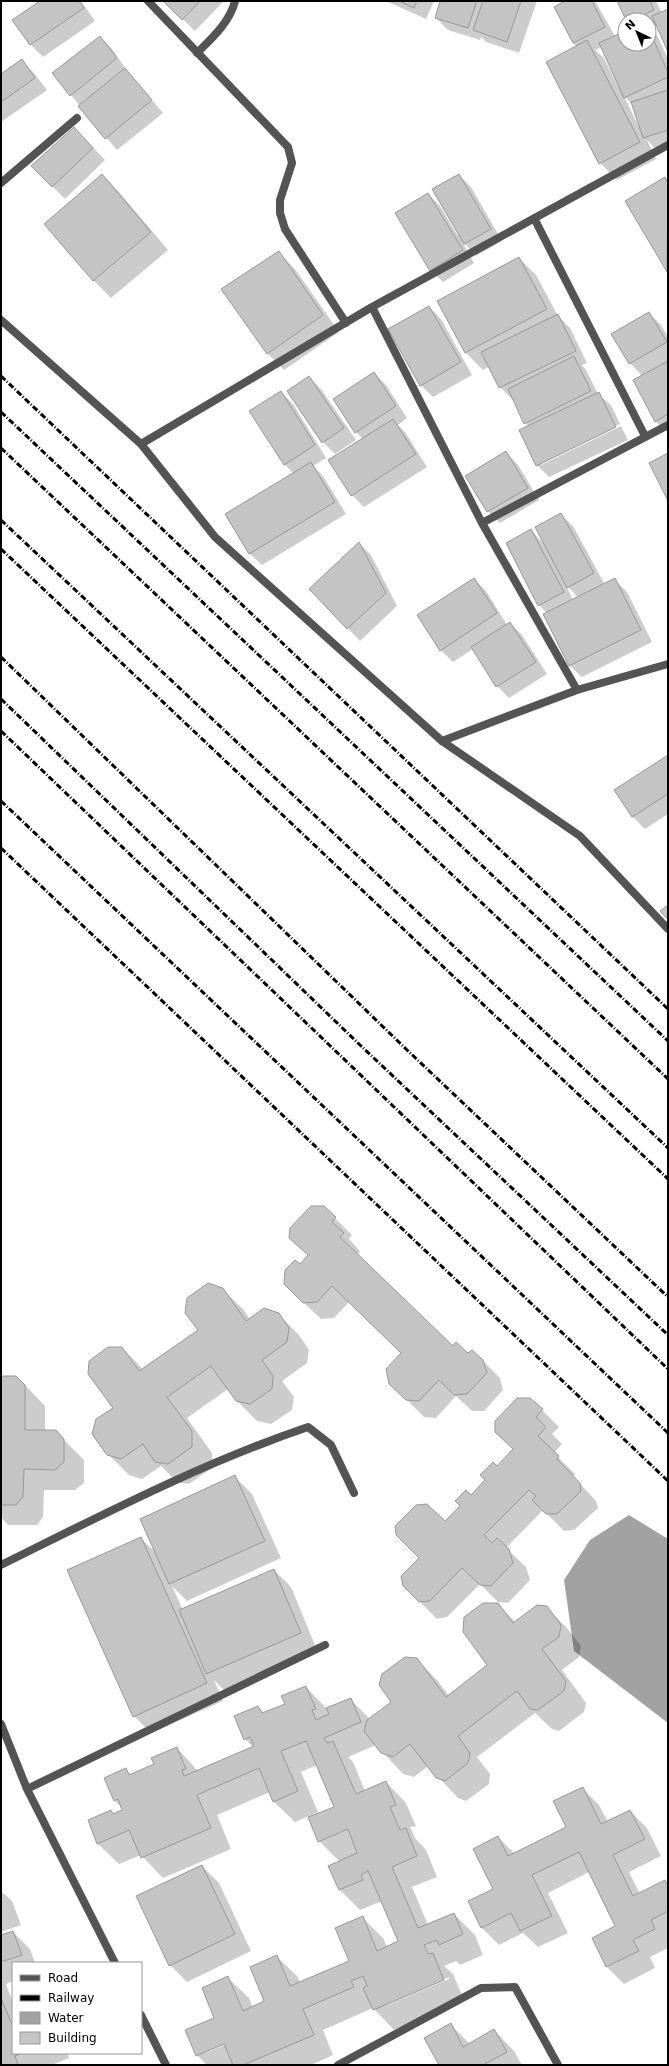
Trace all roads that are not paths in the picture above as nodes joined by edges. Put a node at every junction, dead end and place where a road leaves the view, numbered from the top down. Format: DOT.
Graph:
graph roads {
  1 [pos="148,1"];
  2 [pos="235,1"];
  3 [pos="197,53"];
  4 [pos="77,118"];
  5 [pos="668,146"];
  6 [pos="1,183"];
  7 [pos="534,218"];
  8 [pos="372,307"];
  9 [pos="1,320"];
  10 [pos="346,323"];
  11 [pos="668,425"];
  12 [pos="645,436"];
  13 [pos="141,444"];
  14 [pos="482,523"];
  15 [pos="668,664"];
  16 [pos="577,690"];
  17 [pos="442,741"];
  18 [pos="668,928"];
  19 [pos="354,1493"];
  20 [pos="1,1565"];
  21 [pos="325,1645"];
  22 [pos="1,1724"];
  23 [pos="27,1789"];
  24 [pos="114,1962"];
  25 [pos="142,2017"];
  26 [pos="166,2065"];
  27 [pos="338,2065"];
  28 [pos="558,2065"];
  1 -- 3 [label="street"];
  2 -- 3 [label="street"];
  3 -- 10 [label="street"];
  4 -- 6 [label="street"];
  5 -- 7 [label="street"];
  7 -- 8 [label="street"];
  7 -- 12 [label="street"];
  8 -- 10 [label="street"];
  8 -- 14 [label="street"];
  9 -- 13 [label="street"];
  10 -- 13 [label="street"];
  11 -- 12 [label="street"];
  12 -- 14 [label="street"];
  13 -- 17 [label="street"];
  14 -- 16 [label="street"];
  15 -- 16 [label="street"];
  16 -- 17 [label="street"];
  17 -- 18 [label="street"];
  19 -- 20 [label="street"];
  21 -- 23 [label="street"];
  22 -- 23 [label="street"];
  23 -- 24 [label="street"];
  25 -- 26 [label="street"];
  27 -- 28 [label="street"];
}
